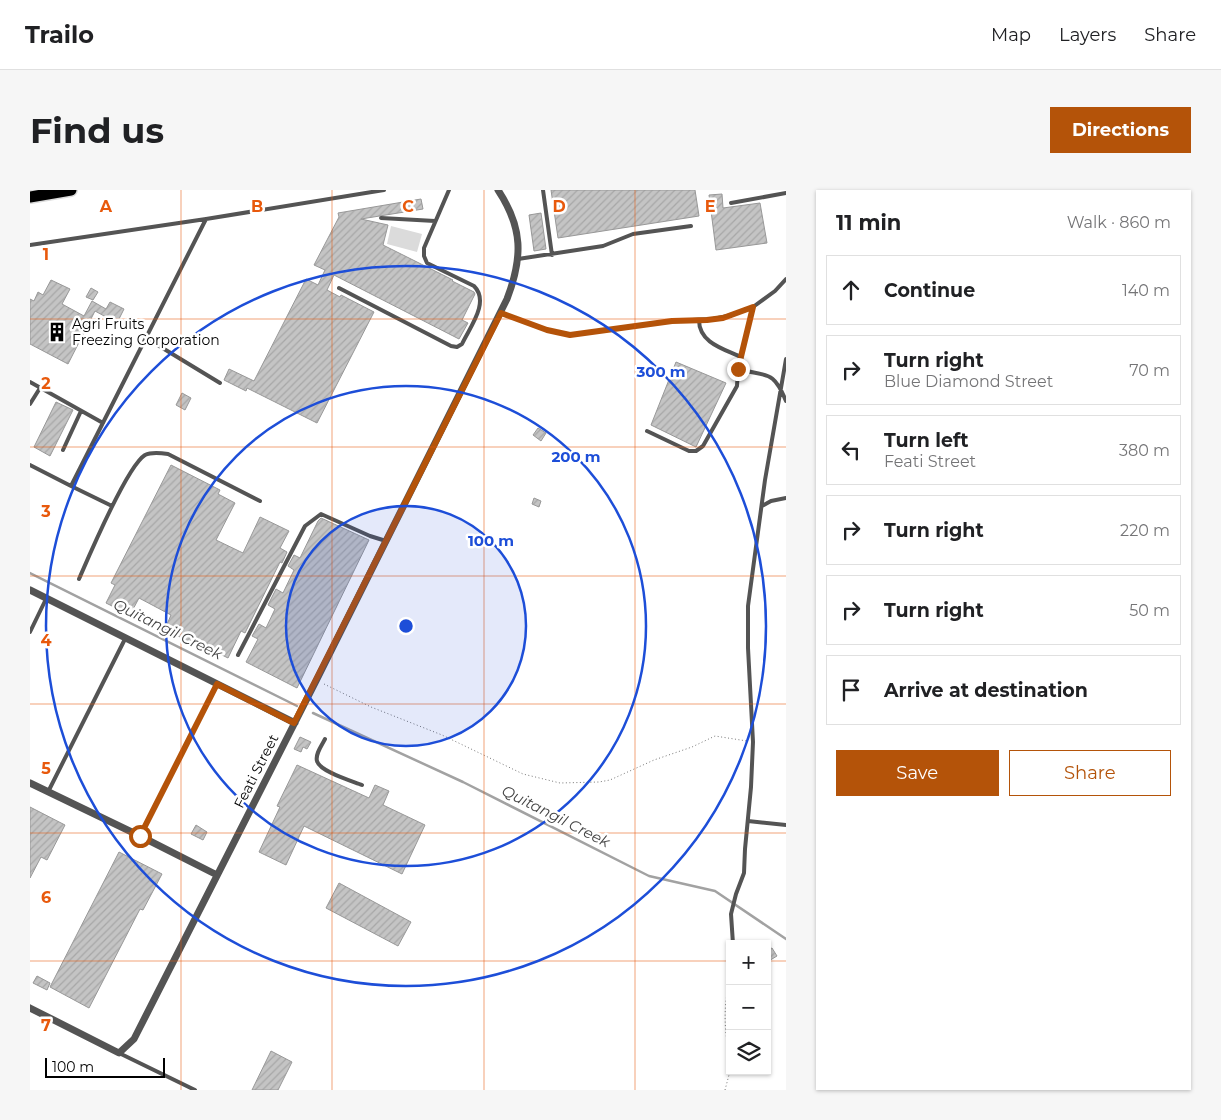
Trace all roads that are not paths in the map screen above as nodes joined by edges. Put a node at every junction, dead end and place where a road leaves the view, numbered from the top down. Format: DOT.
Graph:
graph roads {
  1 [pos="71,190"];
  2 [pos="384,190"];
  3 [pos="449,190"];
  4 [pos="498,190"];
  5 [pos="543,190"];
  6 [pos="786,193"];
  7 [pos="30,197"];
  8 [pos="731,202"];
  9 [pos="381,218"];
  10 [pos="206,220"];
  11 [pos="435,221"];
  12 [pos="691,226"];
  13 [pos="30,245"];
  14 [pos="552,255"];
  15 [pos="518,259"];
  16 [pos="786,279"];
  17 [pos="339,288"];
  18 [pos="753,307"];
  19 [pos="501,313"];
  20 [pos="699,320"];
  21 [pos="146,338"];
  22 [pos="741,357"];
  23 [pos="786,359"];
  24 [pos="738,369"];
  25 [pos="30,382"];
  26 [pos="220,383"];
  27 [pos="40,388"];
  28 [pos="780,388"];
  29 [pos="786,402"];
  30 [pos="30,404"];
  31 [pos="81,411"];
  32 [pos="103,423"];
  33 [pos="647,432"];
  34 [pos="63,450"];
  35 [pos="30,465"];
  36 [pos="71,486"];
  37 [pos="786,498"];
  38 [pos="260,501"];
  39 [pos="112,506"];
  40 [pos="762,506"];
  41 [pos="386,541"];
  42 [pos="79,579"];
  43 [pos="30,590"];
  44 [pos="46,598"];
  45 [pos="30,632"];
  46 [pos="125,639"];
  47 [pos="238,655"];
  48 [pos="217,684"];
  49 [pos="294,723"];
  50 [pos="325,739"];
  51 [pos="30,783"];
  52 [pos="362,784"];
  53 [pos="48,792"];
  54 [pos="748,821"];
  55 [pos="786,825"];
  56 [pos="140,836"];
  57 [pos="217,876"];
  58 [pos="733,940"];
  59 [pos="30,1008"];
  60 [pos="119,1053"];
  61 [pos="195,1090"];
  1 -- 7 [label="main road"];
  2 -- 10 [label="lane"];
  3 -- 11 [label="lane"];
  4 -- 15 [label="street, Feati Street"];
  5 -- 14 [label="lane"];
  6 -- 8 [label="lane"];
  9 -- 11 [label="lane"];
  10 -- 13 [label="lane"];
  10 -- 21 [label="lane"];
  11 -- 17 [label="lane"];
  12 -- 14 [label="lane"];
  14 -- 15 [label="lane"];
  15 -- 19 [label="street, Feati Street"];
  16 -- 18 [label="lane"];
  18 -- 20 [label="lane"];
  18 -- 22 [label="lane"];
  19 -- 20 [label="lane"];
  19 -- 41 [label="street, Feati Street"];
  20 -- 22 [label="lane"];
  21 -- 26 [label="lane"];
  21 -- 32 [label="lane"];
  22 -- 24 [label="lane"];
  23 -- 28 [label="lane"];
  24 -- 28 [label="lane"];
  24 -- 33 [label="lane"];
  25 -- 27 [label="lane"];
  27 -- 30 [label="lane"];
  27 -- 31 [label="lane"];
  28 -- 29 [label="lane"];
  28 -- 40 [label="lane"];
  31 -- 32 [label="lane"];
  31 -- 34 [label="lane"];
  32 -- 36 [label="lane"];
  35 -- 36 [label="lane"];
  36 -- 39 [label="lane"];
  37 -- 40 [label="lane"];
  38 -- 39 [label="lane"];
  39 -- 42 [label="lane"];
  40 -- 54 [label="lane"];
  41 -- 47 [label="lane"];
  41 -- 49 [label="street, Feati Street"];
  43 -- 44 [label="street"];
  44 -- 45 [label="lane"];
  44 -- 46 [label="street"];
  46 -- 48 [label="street"];
  46 -- 53 [label="lane"];
  48 -- 49 [label="street"];
  48 -- 56 [label="lane"];
  49 -- 57 [label="street, Feati Street"];
  50 -- 52 [label="lane"];
  51 -- 53 [label="street"];
  53 -- 56 [label="street"];
  54 -- 55 [label="lane"];
  54 -- 58 [label="lane"];
  56 -- 57 [label="street"];
  57 -- 60 [label="street, Feati Street"];
  59 -- 60 [label="street"];
  60 -- 61 [label="lane"];
}
